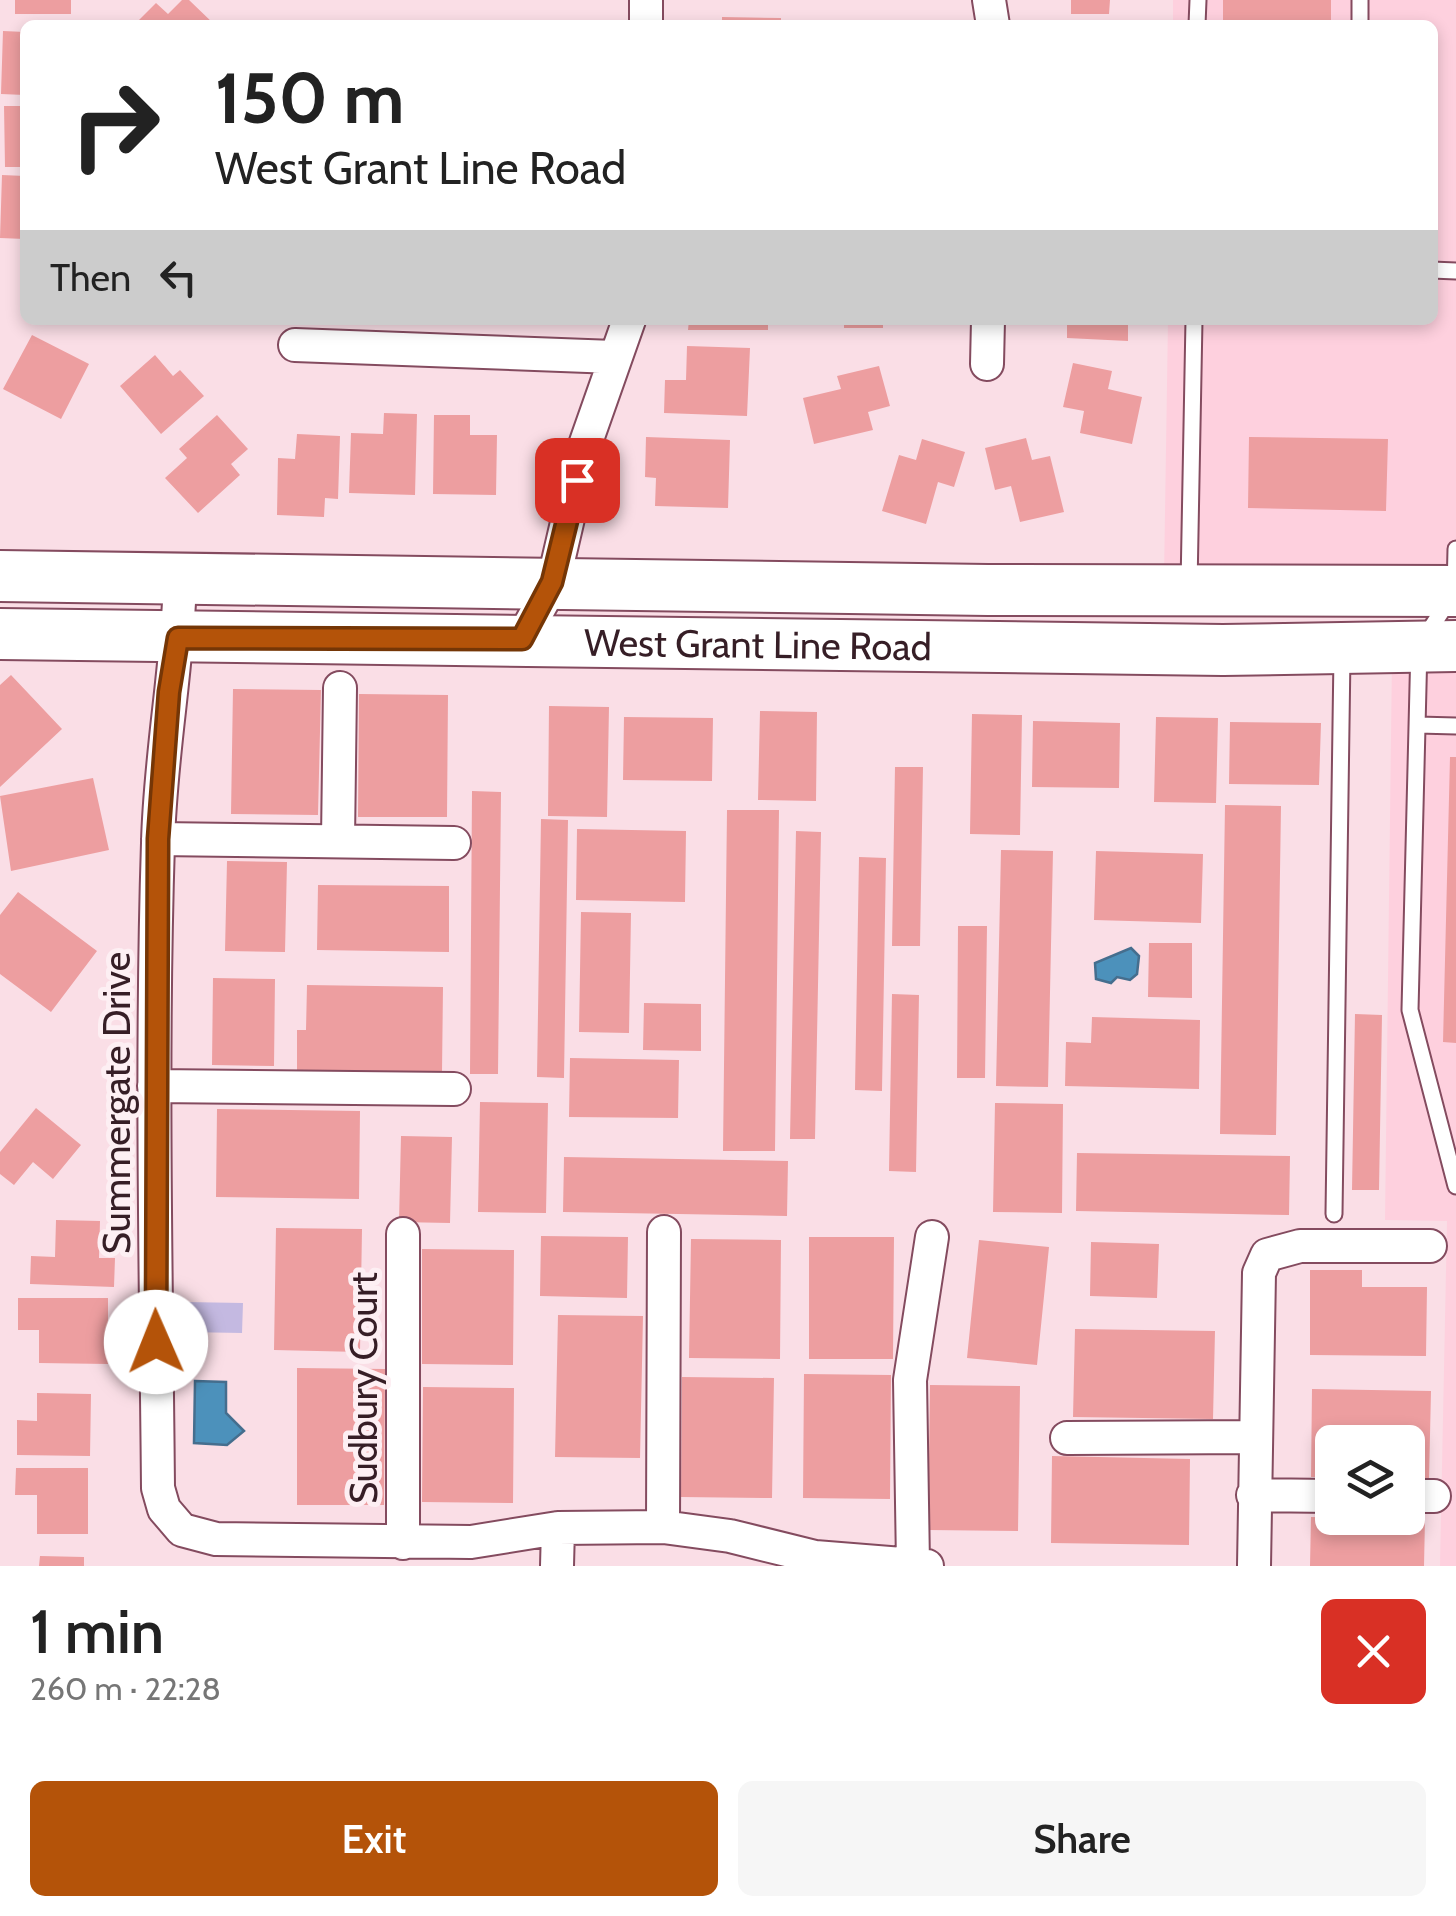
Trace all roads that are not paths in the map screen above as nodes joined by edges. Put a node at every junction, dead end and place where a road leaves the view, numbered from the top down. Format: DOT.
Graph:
graph roads {
  1 [pos="628,325"];
  2 [pos="988,325"];
  3 [pos="1194,325"];
  4 [pos="295,346"];
  5 [pos="614,357"];
  6 [pos="987,364"];
  7 [pos="1456,548"];
  8 [pos="0,576"];
  9 [pos="180,578"];
  10 [pos="552,582"];
  11 [pos="1189,588"];
  12 [pos="1043,590"];
  13 [pos="1456,591"];
  14 [pos="0,634"];
  15 [pos="178,638"];
  16 [pos="522,639"];
  17 [pos="934,644"];
  18 [pos="1342,646"];
  19 [pos="1438,646"];
  20 [pos="340,688"];
  21 [pos="1418,725"];
  22 [pos="1456,726"];
  23 [pos="158,839"];
  24 [pos="338,840"];
  25 [pos="454,843"];
  26 [pos="154,1086"];
  27 [pos="454,1089"];
  28 [pos="1456,1186"];
  29 [pos="1334,1214"];
  30 [pos="664,1232"];
  31 [pos="403,1234"];
  32 [pos="932,1238"];
  33 [pos="1430,1246"];
  34 [pos="1256,1437"];
  35 [pos="1066,1438"];
  36 [pos="1254,1495"];
  37 [pos="1315,1496"];
  38 [pos="663,1527"];
  39 [pos="558,1528"];
  40 [pos="403,1543"];
  41 [pos="266,1555"];
  42 [pos="815,1562"];
  43 [pos="920,1565"];
  44 [pos="557,1566"];
  45 [pos="1254,1566"];
  1 -- 5 [label="street"];
  2 -- 6 [label="street"];
  3 -- 11 [label="lane"];
  4 -- 5 [label="street"];
  5 -- 10 [label="street"];
  7 -- 13 [label="lane"];
  8 -- 9 [label="main road, West Grant Line Road"];
  9 -- 10 [label="main road, West Grant Line Road"];
  9 -- 15 [label="street, Summergate Drive"];
  10 -- 12 [label="main road, West Grant Line Road"];
  10 -- 16 [label="street"];
  11 -- 12 [label="main road, West Grant Line Road"];
  11 -- 13 [label="main road, West Grant Line Road"];
  12 -- 17 [label="main road"];
  13 -- 19 [label="lane"];
  14 -- 15 [label="main road, West Grant Line Road"];
  15 -- 16 [label="main road, West Grant Line Road"];
  15 -- 23 [label="street, Summergate Drive"];
  16 -- 17 [label="main road, West Grant Line Road"];
  17 -- 18 [label="main road, West Grant Line Road"];
  18 -- 19 [label="main road, West Grant Line Road"];
  18 -- 29 [label="lane"];
  19 -- 21 [label="lane"];
  20 -- 24 [label="street"];
  21 -- 22 [label="lane"];
  21 -- 28 [label="lane"];
  23 -- 24 [label="street"];
  23 -- 26 [label="street, Summergate Drive"];
  24 -- 25 [label="street"];
  26 -- 27 [label="street"];
  26 -- 41 [label="street, Summergate Drive"];
  30 -- 38 [label="street"];
  31 -- 40 [label="street, Sudbury Court"];
  32 -- 43 [label="street"];
  33 -- 34 [label="street"];
  34 -- 35 [label="street"];
  34 -- 36 [label="street"];
  36 -- 37 [label="street"];
  36 -- 45 [label="street"];
  38 -- 39 [label="street, Summergate Drive"];
  38 -- 42 [label="street, Summergate Drive"];
  39 -- 40 [label="street, Summergate Drive"];
  39 -- 44 [label="street"];
  40 -- 41 [label="street, Summergate Drive"];
  42 -- 43 [label="street, Summergate Drive"];
}
